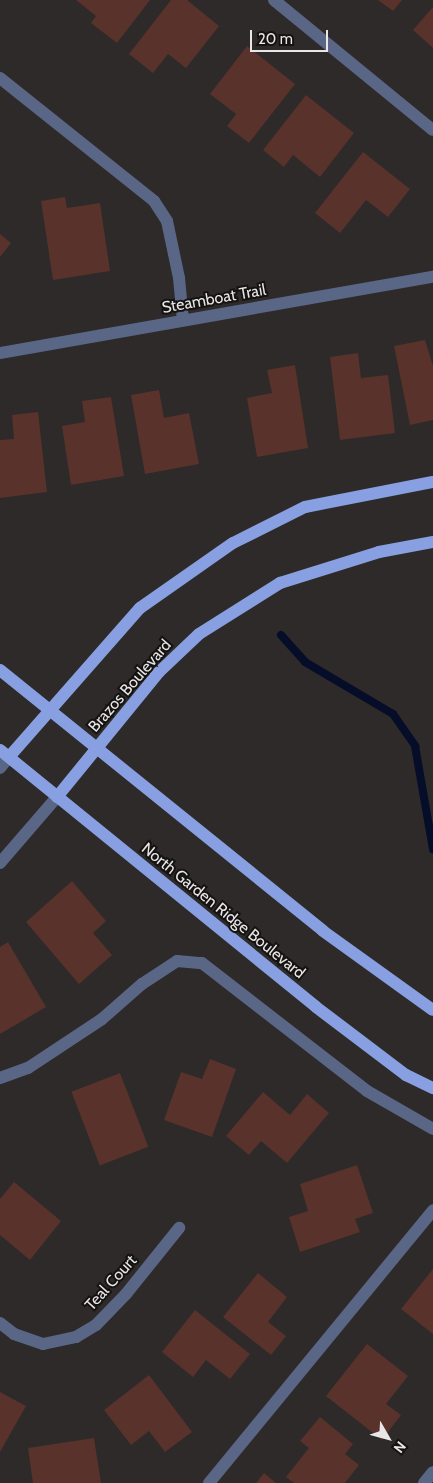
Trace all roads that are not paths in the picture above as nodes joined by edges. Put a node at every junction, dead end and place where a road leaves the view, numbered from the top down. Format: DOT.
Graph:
graph roads {
  1 [pos="274,0"];
  2 [pos="0,78"];
  3 [pos="433,130"];
  4 [pos="433,277"];
  5 [pos="183,320"];
  6 [pos="0,353"];
  7 [pos="433,482"];
  8 [pos="433,542"];
  9 [pos="0,670"];
  10 [pos="50,710"];
  11 [pos="97,748"];
  12 [pos="4,753"];
  13 [pos="0,768"];
  14 [pos="58,797"];
  15 [pos="0,863"];
  16 [pos="433,1010"];
  17 [pos="0,1078"];
  18 [pos="433,1088"];
  19 [pos="433,1128"];
  20 [pos="433,1210"];
  21 [pos="179,1228"];
  22 [pos="0,1323"];
  23 [pos="433,1472"];
  24 [pos="209,1483"];
  25 [pos="424,1483"];
  1 -- 3 [label="street"];
  2 -- 5 [label="street"];
  4 -- 5 [label="street, Steamboat Trail"];
  5 -- 6 [label="street, Steamboat Trail"];
  7 -- 10 [label="main road"];
  8 -- 11 [label="main road, Brazos Boulevard"];
  9 -- 10 [label="main road"];
  10 -- 11 [label="main road"];
  10 -- 12 [label="main road"];
  11 -- 14 [label="main road, Brazos Boulevard"];
  11 -- 16 [label="main road"];
  12 -- 13 [label="street"];
  12 -- 14 [label="main road, North Garden Ridge Boulevard"];
  14 -- 15 [label="street, Brazos Boulevard"];
  14 -- 18 [label="main road, North Garden Ridge Boulevard"];
  17 -- 19 [label="street"];
  20 -- 24 [label="street"];
  21 -- 22 [label="street, Teal Court"];
  23 -- 25 [label="street"];
}
